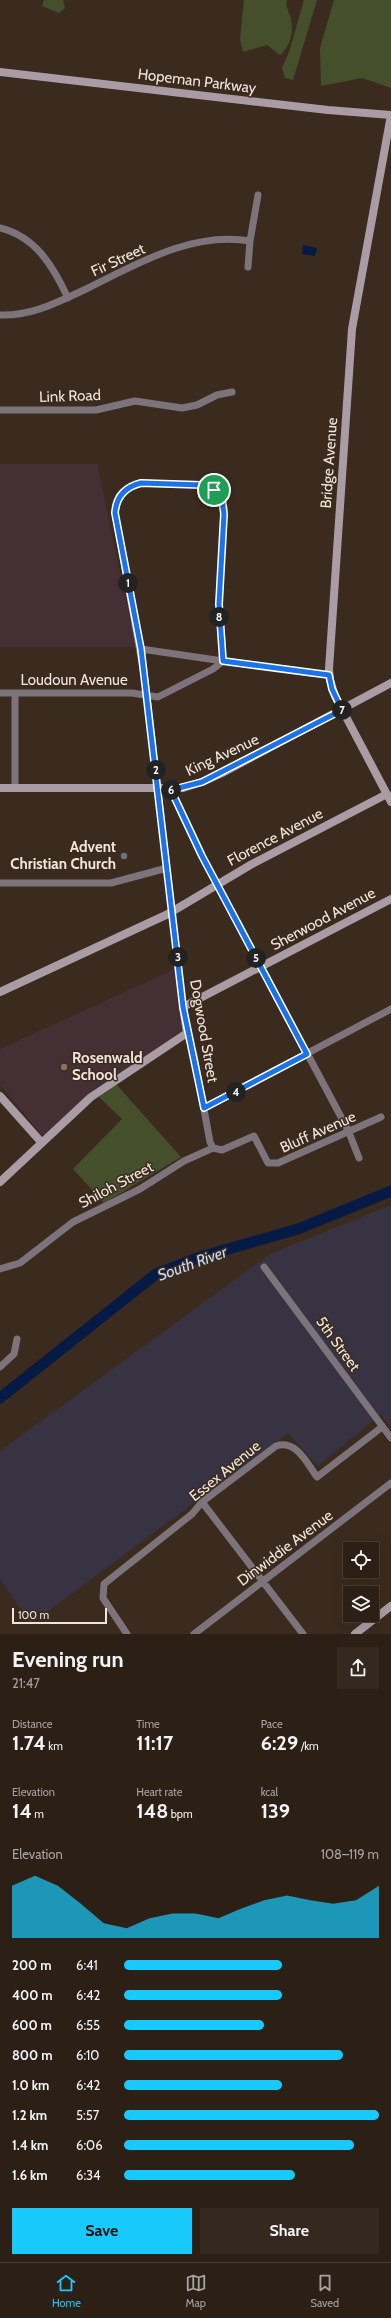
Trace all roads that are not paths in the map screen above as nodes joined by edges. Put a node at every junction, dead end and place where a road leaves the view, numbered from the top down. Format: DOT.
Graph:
graph roads {
  1 [pos="0,72"];
  2 [pos="391,115"];
  3 [pos="258,195"];
  4 [pos="0,228"];
  5 [pos="250,240"];
  6 [pos="248,267"];
  7 [pos="68,298"];
  8 [pos="0,315"];
  9 [pos="232,392"];
  10 [pos="0,410"];
  11 [pos="141,649"];
  12 [pos="223,661"];
  13 [pos="329,675"];
  14 [pos="391,683"];
  15 [pos="0,692"];
  16 [pos="15,693"];
  17 [pos="147,696"];
  18 [pos="342,710"];
  19 [pos="0,788"];
  20 [pos="15,788"];
  21 [pos="159,790"];
  22 [pos="171,790"];
  23 [pos="389,793"];
  24 [pos="391,802"];
  25 [pos="166,868"];
  26 [pos="0,882"];
  27 [pos="217,884"];
  28 [pos="391,899"];
  29 [pos="172,911"];
  30 [pos="261,967"];
  31 [pos="0,992"];
  32 [pos="183,1007"];
  33 [pos="391,1009"];
  34 [pos="187,1033"];
  35 [pos="307,1054"];
  36 [pos="0,1096"];
  37 [pos="204,1108"];
  38 [pos="381,1117"];
  39 [pos="348,1130"];
  40 [pos="42,1143"];
  41 [pos="213,1148"];
  42 [pos="359,1158"];
  43 [pos="0,1182"];
  44 [pos="264,1267"];
  45 [pos="0,1269"];
  46 [pos="17,1339"];
  47 [pos="0,1367"];
  48 [pos="382,1427"];
  49 [pos="391,1438"];
  50 [pos="391,1483"];
  51 [pos="202,1502"];
  52 [pos="263,1582"];
  53 [pos="391,1606"];
  54 [pos="127,1634"];
  55 [pos="194,1634"];
  56 [pos="302,1634"];
  57 [pos="355,1634"];
  1 -- 2 [label="street, Hopeman Parkway"];
  2 -- 13 [label="street, Bridge Avenue"];
  3 -- 5 [label="street"];
  4 -- 7 [label="street"];
  5 -- 6 [label="street"];
  5 -- 7 [label="street, Fir Street"];
  7 -- 8 [label="street, Fir Street"];
  9 -- 10 [label="street, Link Road"];
  11 -- 12 [label="street"];
  11 -- 12 [label="street, Dogwood Street"];
  11 -- 17 [label="street, Dogwood Street"];
  12 -- 13 [label="street"];
  12 -- 17 [label="street, Loudoun Avenue"];
  13 -- 18 [label="street, Bridge Avenue"];
  14 -- 18 [label="street, King Avenue"];
  15 -- 16 [label="street, Loudoun Avenue"];
  16 -- 17 [label="street, Loudoun Avenue"];
  16 -- 20 [label="street"];
  17 -- 21 [label="street, Dogwood Street"];
  18 -- 22 [label="street, King Avenue"];
  18 -- 23 [label="street, Bridge Avenue"];
  19 -- 20 [label="street, King Avenue"];
  20 -- 21 [label="street, King Avenue"];
  21 -- 22 [label="street, King Avenue"];
  21 -- 25 [label="street, Dogwood Street"];
  22 -- 27 [label="street"];
  23 -- 24 [label="street, Bridge Avenue"];
  23 -- 27 [label="street, Florence Avenue"];
  25 -- 26 [label="street"];
  25 -- 29 [label="street, Dogwood Street"];
  27 -- 29 [label="street, Florence Avenue"];
  27 -- 30 [label="street"];
  28 -- 30 [label="street, Sherwood Avenue"];
  29 -- 31 [label="street, Florence Avenue"];
  29 -- 32 [label="street, Dogwood Street"];
  30 -- 32 [label="street, Sherwood Avenue"];
  30 -- 35 [label="street"];
  32 -- 34 [label="street, Dogwood Street"];
  33 -- 35 [label="street"];
  34 -- 37 [label="street, Dogwood Street"];
  34 -- 40 [label="street"];
  35 -- 37 [label="street"];
  35 -- 39 [label="street"];
  36 -- 40 [label="street"];
  37 -- 41 [label="street"];
  38 -- 39 [label="street, Bluff Avenue"];
  39 -- 41 [label="street, Bluff Avenue"];
  39 -- 42 [label="street"];
  40 -- 43 [label="street"];
  41 -- 45 [label="street, Shiloh Street"];
  44 -- 48 [label="street, 5th Street"];
  46 -- 47 [label="street"];
  48 -- 49 [label="street, 5th Street"];
  48 -- 51 [label="street, Essex Avenue"];
  50 -- 52 [label="street, Dinwiddie Avenue"];
  51 -- 52 [label="street"];
  51 -- 54 [label="street, Essex Avenue"];
  52 -- 55 [label="street, Dinwiddie Avenue"];
  52 -- 56 [label="street"];
  53 -- 57 [label="street"];
}
